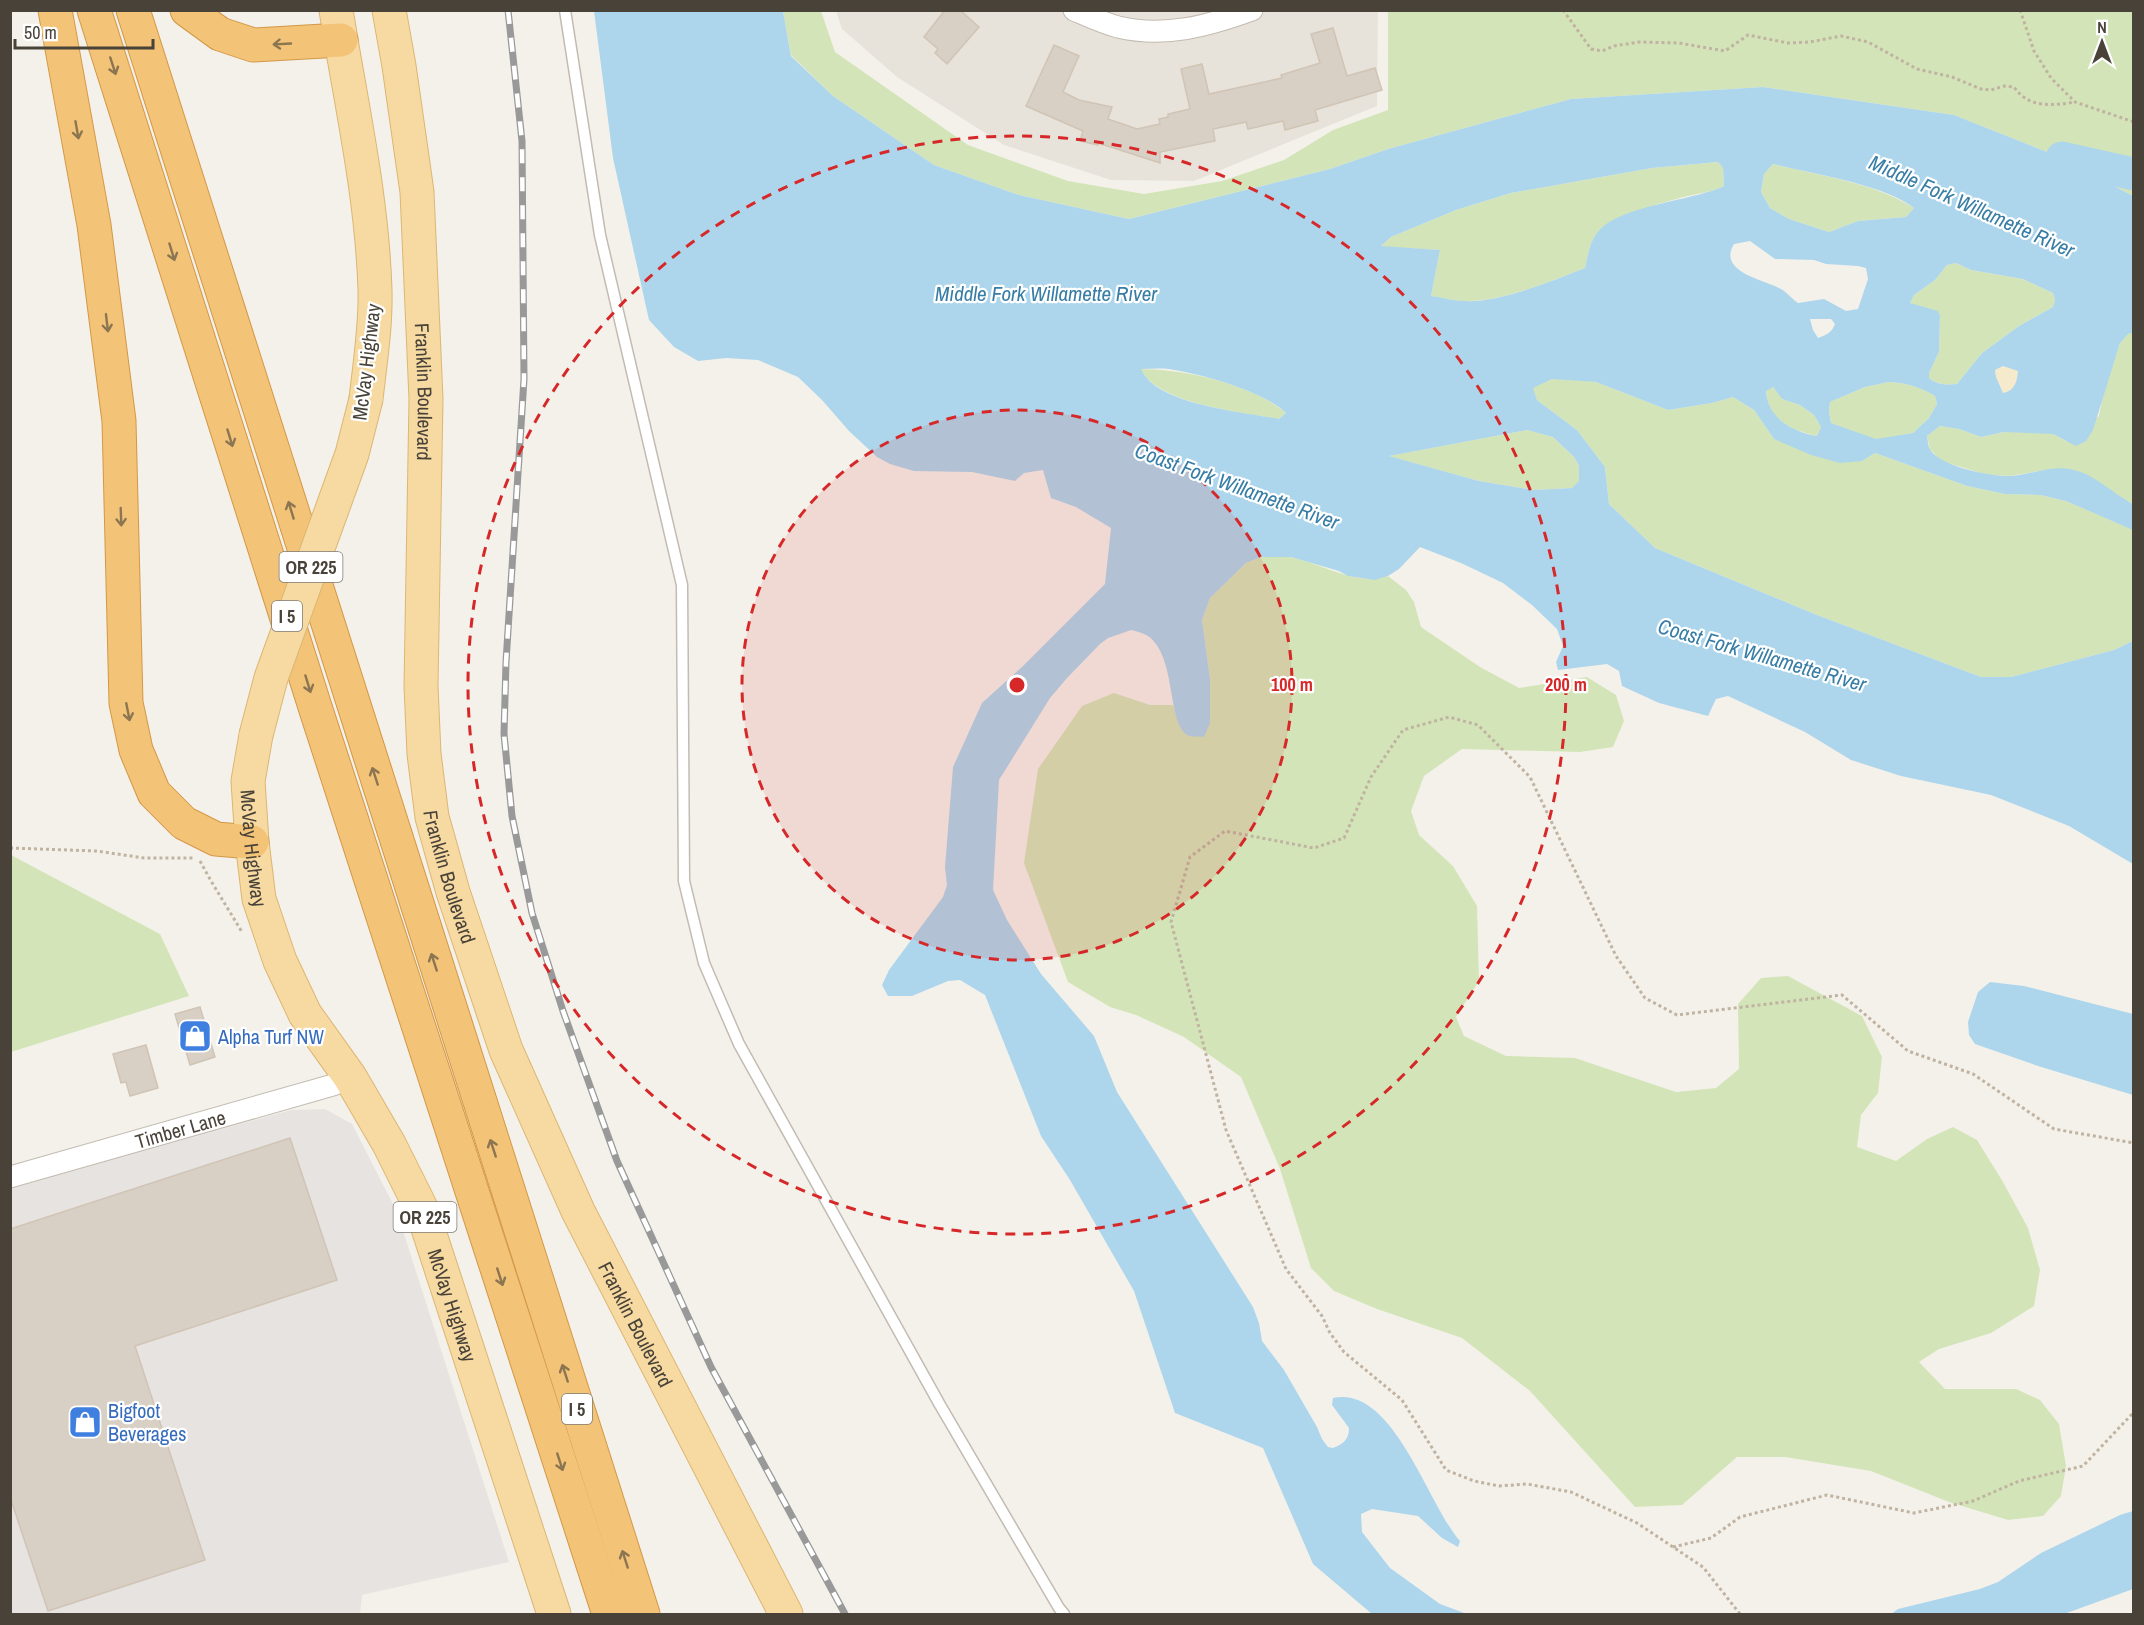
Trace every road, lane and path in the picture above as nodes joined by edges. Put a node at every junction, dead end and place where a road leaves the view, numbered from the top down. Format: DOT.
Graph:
graph roads {
  1 [pos="55,10"];
  2 [pos="94,10"];
  3 [pos="133,10"];
  4 [pos="186,10"];
  5 [pos="389,10"];
  6 [pos="565,10"];
  7 [pos="1074,10"];
  8 [pos="1252,10"];
  9 [pos="1563,10"];
  10 [pos="2020,10"];
  11 [pos="1216,16"];
  12 [pos="338,25"];
  13 [pos="399,66"];
  14 [pos="2075,102"];
  15 [pos="2133,122"];
  16 [pos="184,823"];
  17 [pos="252,842"];
  18 [pos="10,848"];
  19 [pos="199,857"];
  20 [pos="245,936"];
  21 [pos="350,1077"];
  22 [pos="2133,1143"];
  23 [pos="10,1177"];
  24 [pos="2133,1412"];
  25 [pos="1672,1547"];
  26 [pos="554,1614"];
  27 [pos="609,1614"];
  28 [pos="643,1614"];
  29 [pos="786,1614"];
  30 [pos="1064,1614"];
  31 [pos="1740,1614"];
  1 -- 16 [label="highway, one-way"];
  2 -- 27 [label="highway, I 5, one-way"];
  28 -- 3 [label="highway, I 5, one-way"];
  12 -- 4 [label="highway, one-way"];
  5 -- 13 [label="main road, Franklin Boulevard"];
  6 -- 30 [label="lane"];
  7 -- 11 [label="street"];
  8 -- 11 [label="street"];
  9 -- 14 [label="path"];
  10 -- 14 [label="path"];
  12 -- 13 [label="main road"];
  12 -- 17 [label="main road, McVay Highway / OR 225, bridge"];
  13 -- 29 [label="main road, Franklin Boulevard"];
  14 -- 15 [label="path"];
  16 -- 17 [label="highway"];
  16 -- 19 [label="path"];
  17 -- 21 [label="main road, McVay Highway / OR 225"];
  18 -- 19 [label="path"];
  19 -- 20 [label="path"];
  21 -- 23 [label="street, Timber Lane"];
  21 -- 26 [label="main road, McVay Highway / OR 225"];
  22 -- 25 [label="path"];
  24 -- 25 [label="path"];
  25 -- 31 [label="path"];
}
